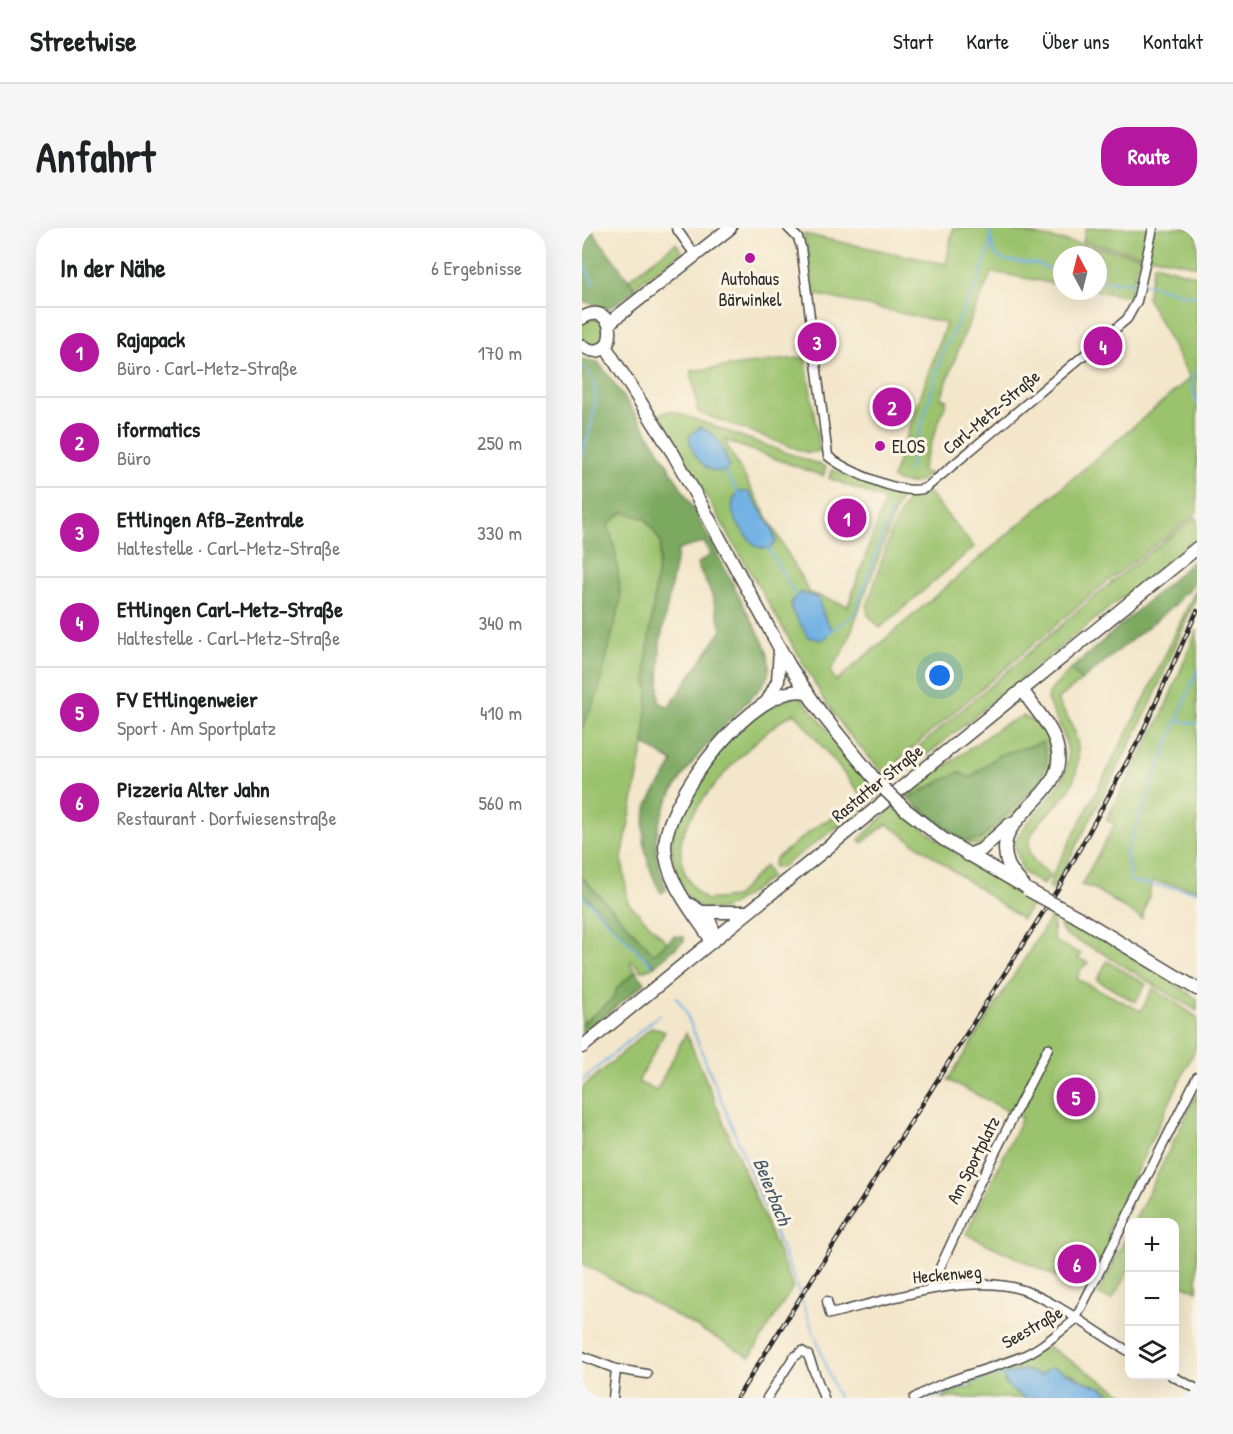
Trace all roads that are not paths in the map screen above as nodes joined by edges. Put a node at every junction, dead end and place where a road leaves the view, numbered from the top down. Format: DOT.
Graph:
graph roads {
  1 [pos="676,228"];
  2 [pos="730,228"];
  3 [pos="788,228"];
  4 [pos="1153,228"];
  5 [pos="695,255"];
  6 [pos="582,318"];
  7 [pos="609,323"];
  8 [pos="582,346"];
  9 [pos="605,346"];
  10 [pos="1197,548"];
  11 [pos="780,649"];
  12 [pos="1022,689"];
  13 [pos="807,692"];
  14 [pos="768,700"];
  15 [pos="1018,819"];
  16 [pos="968,855"];
  17 [pos="1026,888"];
  18 [pos="687,903"];
  19 [pos="703,912"];
  20 [pos="747,912"];
  21 [pos="714,939"];
  22 [pos="1197,989"];
  23 [pos="582,1047"];
  24 [pos="1048,1048"];
  25 [pos="1197,1077"];
  26 [pos="930,1289"];
  27 [pos="827,1301"];
  28 [pos="1075,1320"];
  29 [pos="1125,1349"];
  30 [pos="582,1356"];
  31 [pos="616,1369"];
  32 [pos="647,1374"];
  33 [pos="1179,1380"];
  34 [pos="1197,1389"];
  35 [pos="613,1398"];
  36 [pos="767,1398"];
  37 [pos="824,1398"];
  38 [pos="914,1398"];
  1 -- 5 [label="street"];
  2 -- 5 [label="main road"];
  3 -- 4 [label="street, Carl-Metz-Straße"];
  5 -- 7 [label="main road"];
  6 -- 7 [label="main road"];
  7 -- 9 [label="main road"];
  8 -- 9 [label="main road"];
  9 -- 11 [label="main road"];
  10 -- 12 [label="main road, Rastatter Straße"];
  11 -- 13 [label="main road"];
  11 -- 14 [label="main road"];
  12 -- 15 [label="main road"];
  12 -- 20 [label="main road, Rastatter Straße"];
  13 -- 14 [label="main road"];
  13 -- 16 [label="main road, bridge"];
  14 -- 18 [label="main road"];
  15 -- 16 [label="main road"];
  15 -- 17 [label="main road"];
  16 -- 17 [label="main road"];
  17 -- 22 [label="main road, bridge"];
  18 -- 19 [label="main road"];
  18 -- 21 [label="main road"];
  19 -- 20 [label="main road"];
  19 -- 21 [label="main road"];
  20 -- 21 [label="main road, Rastatter Straße"];
  21 -- 23 [label="main road, Rastatter Straße"];
  24 -- 26 [label="street, Am Sportplatz"];
  25 -- 28 [label="street"];
  26 -- 27 [label="street, Heckenweg"];
  26 -- 28 [label="street, Heckenweg"];
  28 -- 29 [label="street, Seestraße"];
  28 -- 38 [label="street, Seestraße"];
  30 -- 31 [label="street"];
  31 -- 32 [label="street"];
  31 -- 35 [label="street"];
  33 -- 34 [label="street"];
  36 -- 37 [label="street"];
}
